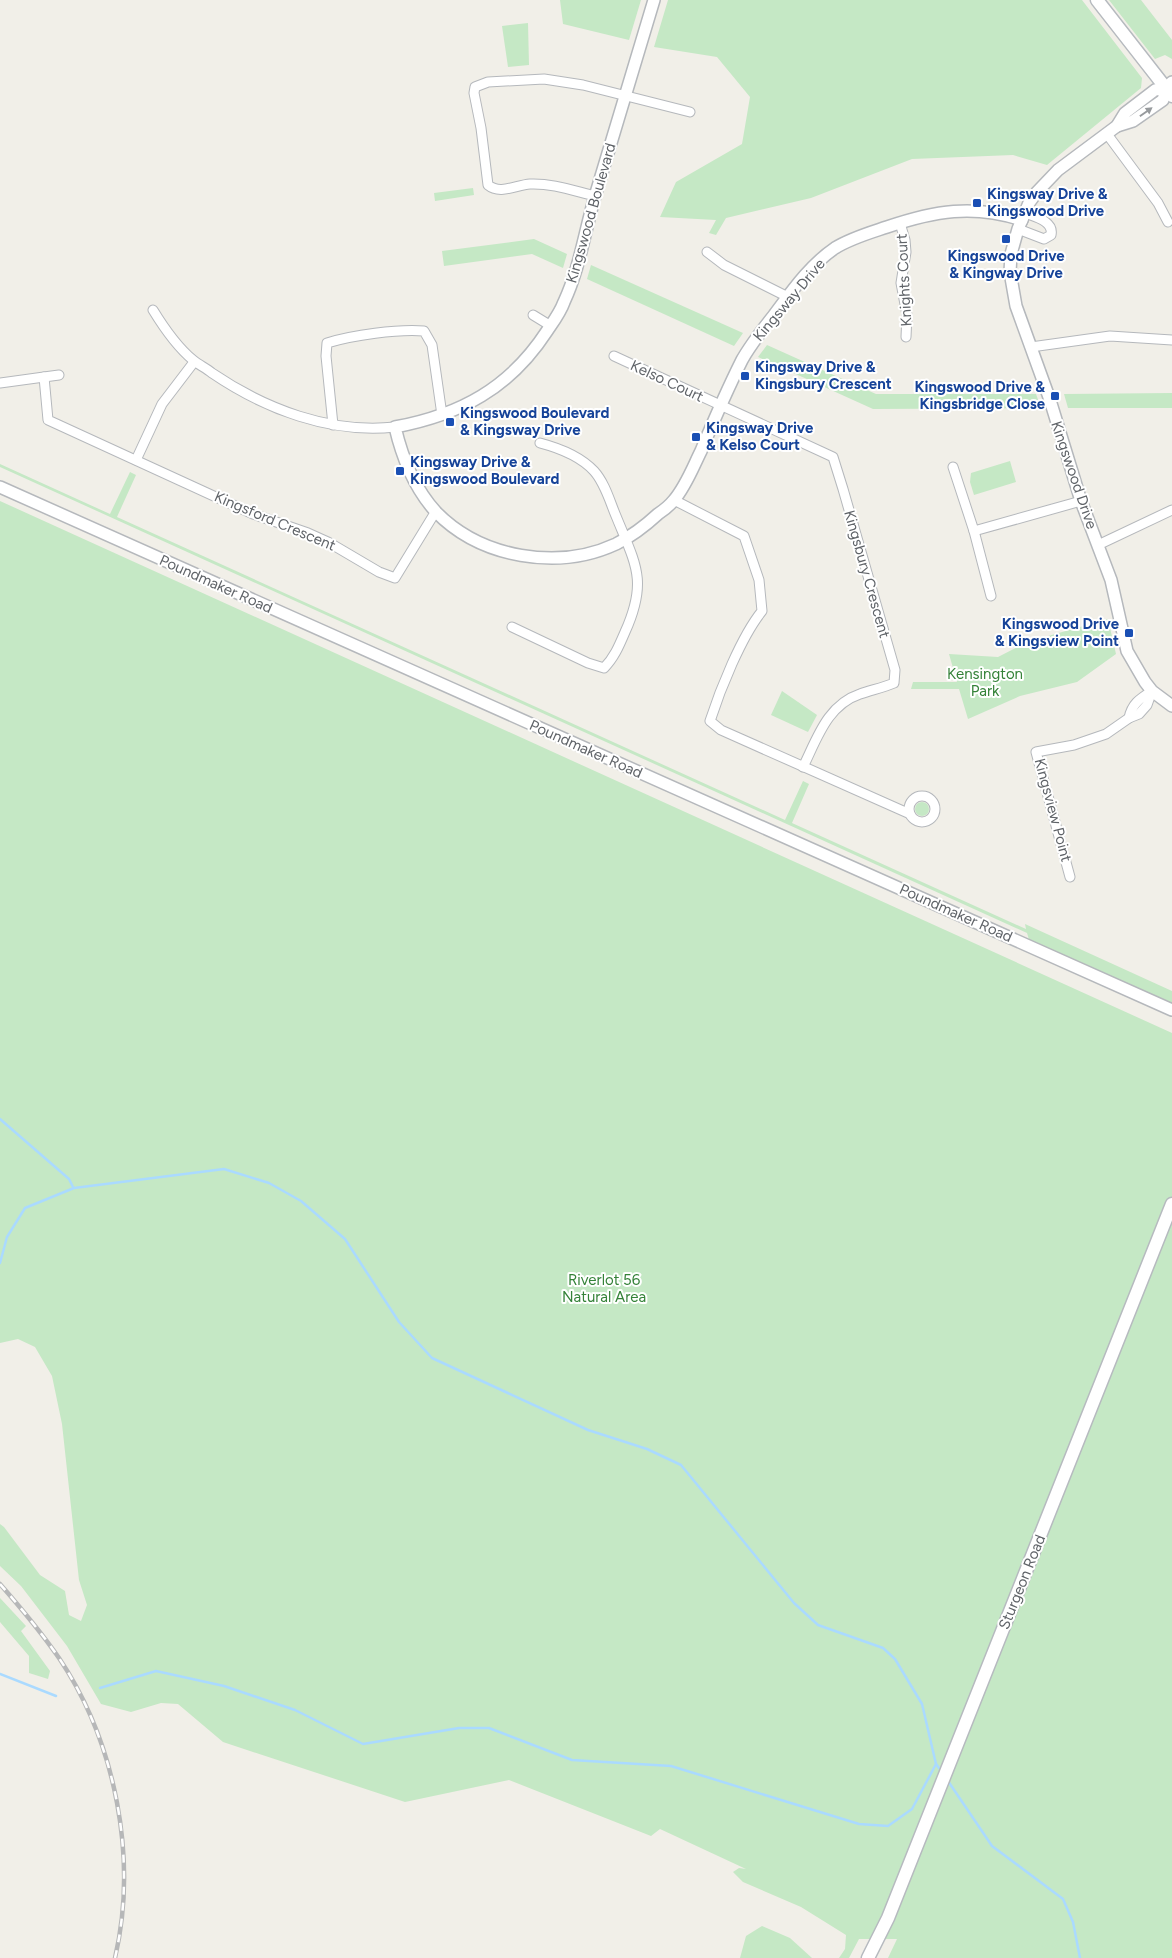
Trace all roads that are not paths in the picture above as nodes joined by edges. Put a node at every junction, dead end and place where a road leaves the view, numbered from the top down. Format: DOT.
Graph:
graph roads {
  1 [pos="654,0"];
  2 [pos="1097,0"];
  3 [pos="1170,89"];
  4 [pos="625,96"];
  5 [pos="690,112"];
  6 [pos="1106,134"];
  7 [pos="595,196"];
  8 [pos="1022,221"];
  9 [pos="1168,222"];
  10 [pos="900,223"];
  11 [pos="707,252"];
  12 [pos="788,297"];
  13 [pos="153,310"];
  14 [pos="533,315"];
  15 [pos="551,326"];
  16 [pos="906,337"];
  17 [pos="1172,340"];
  18 [pos="1031,347"];
  19 [pos="614,356"];
  20 [pos="194,362"];
  21 [pos="59,375"];
  22 [pos="44,377"];
  23 [pos="0,383"];
  24 [pos="721,406"];
  25 [pos="442,415"];
  26 [pos="333,425"];
  27 [pos="395,427"];
  28 [pos="540,443"];
  29 [pos="136,460"];
  30 [pos="953,467"];
  31 [pos="0,487"];
  32 [pos="674,500"];
  33 [pos="1081,501"];
  34 [pos="1172,510"];
  35 [pos="436,511"];
  36 [pos="974,531"];
  37 [pos="626,539"];
  38 [pos="1098,545"];
  39 [pos="991,596"];
  40 [pos="512,627"];
  41 [pos="1152,691"];
  42 [pos="1172,706"];
  43 [pos="803,767"];
  44 [pos="910,814"];
  45 [pos="1070,877"];
  46 [pos="1172,1010"];
  47 [pos="1172,1204"];
  48 [pos="868,1958"];
  1 -- 4 [label="street, Kingswood Boulevard"];
  2 -- 3 [label="main road"];
  3 -- 6 [label="street, Kingswood Drive"];
  4 -- 5 [label="street"];
  4 -- 7 [label="street, Kingswood Boulevard"];
  4 -- 7 [label="street"];
  6 -- 8 [label="street, Kingswood Drive"];
  6 -- 9 [label="street"];
  7 -- 15 [label="street, Kingswood Boulevard"];
  8 -- 10 [label="street, Kingsway Drive"];
  8 -- 18 [label="street, Kingswood Drive"];
  10 -- 12 [label="street, Kingsway Drive"];
  10 -- 16 [label="street, Knights Court"];
  11 -- 12 [label="street"];
  12 -- 24 [label="street, Kingsway Drive"];
  13 -- 20 [label="street, Kingswood Boulevard"];
  14 -- 15 [label="street"];
  15 -- 25 [label="street, Kingswood Boulevard"];
  17 -- 18 [label="street"];
  18 -- 33 [label="street, Kingswood Drive"];
  19 -- 24 [label="street, Kelso Court"];
  20 -- 26 [label="street, Kingswood Boulevard"];
  20 -- 29 [label="street"];
  21 -- 22 [label="street"];
  22 -- 23 [label="street"];
  22 -- 29 [label="street, Kingsford Crescent"];
  24 -- 32 [label="street, Kingsway Drive"];
  24 -- 43 [label="street, Kingsbury Crescent"];
  25 -- 26 [label="street"];
  25 -- 27 [label="street, Kingswood Boulevard"];
  26 -- 27 [label="street, Kingswood Boulevard"];
  27 -- 35 [label="street, Kingsway Drive"];
  28 -- 37 [label="street"];
  29 -- 35 [label="street, Kingsford Crescent"];
  30 -- 36 [label="street"];
  31 -- 46 [label="street, Poundmaker Road"];
  32 -- 37 [label="street, Kingsway Drive"];
  32 -- 43 [label="street"];
  33 -- 36 [label="street"];
  33 -- 38 [label="street, Kingswood Drive"];
  34 -- 38 [label="street"];
  35 -- 37 [label="street, Kingsway Drive"];
  36 -- 39 [label="street"];
  37 -- 40 [label="street"];
  38 -- 41 [label="street, Kingswood Drive"];
  41 -- 42 [label="street, Kingswood Drive"];
  41 -- 45 [label="street, Kingsview Point"];
  43 -- 44 [label="street"];
  47 -- 48 [label="main road, Sturgeon Road"];
}
